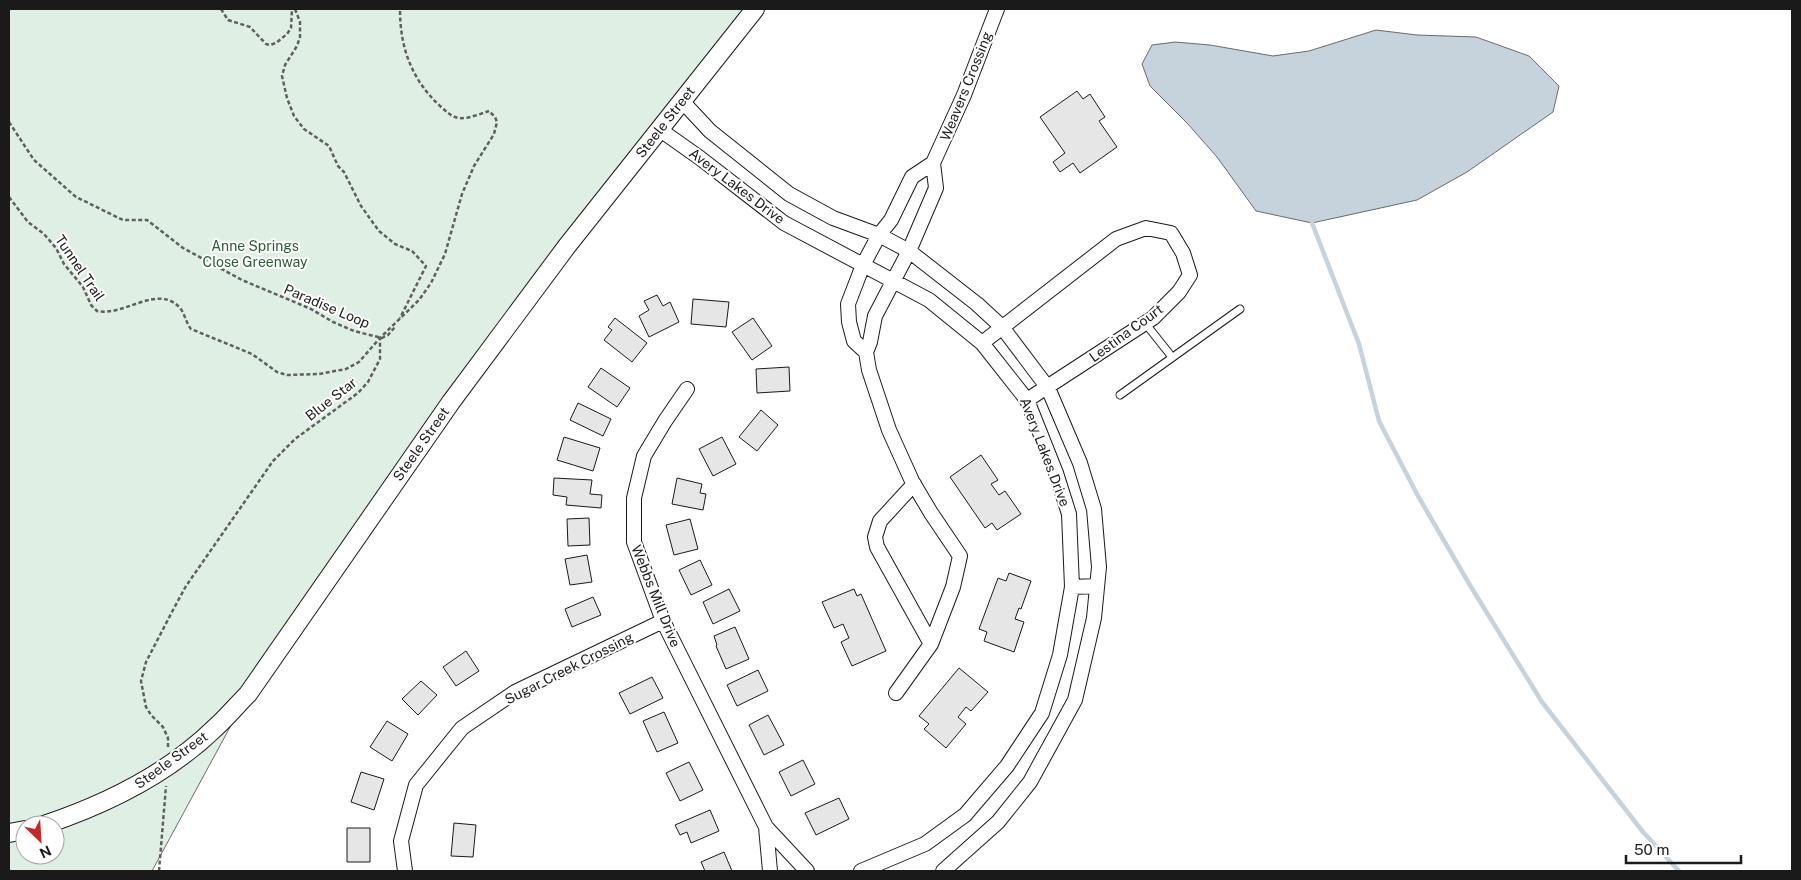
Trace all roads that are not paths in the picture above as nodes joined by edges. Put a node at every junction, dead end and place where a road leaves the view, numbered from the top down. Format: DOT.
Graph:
graph roads {
  1 [pos="755,9"];
  2 [pos="997,9"];
  3 [pos="682,101"];
  4 [pos="659,129"];
  5 [pos="934,163"];
  6 [pos="879,235"];
  7 [pos="910,251"];
  8 [pos="864,265"];
  9 [pos="893,281"];
  10 [pos="1240,309"];
  11 [pos="1145,323"];
  12 [pos="1002,327"];
  13 [pos="982,343"];
  14 [pos="866,352"];
  15 [pos="1172,358"];
  16 [pos="1048,388"];
  17 [pos="687,389"];
  18 [pos="1120,395"];
  19 [pos="1027,400"];
  20 [pos="914,484"];
  21 [pos="1072,586"];
  22 [pos="1097,586"];
  23 [pos="663,621"];
  24 [pos="931,644"];
  25 [pos="896,693"];
  26 [pos="65,818"];
  27 [pos="766,827"];
  28 [pos="405,871"];
  29 [pos="770,871"];
  30 [pos="807,871"];
  31 [pos="861,871"];
  32 [pos="943,871"];
  1 -- 3 [label="street, Steele Street"];
  2 -- 5 [label="street, Weavers Crossing"];
  3 -- 4 [label="street, Steele Street"];
  3 -- 6 [label="street, Avery Lakes Drive"];
  4 -- 8 [label="street, Avery Lakes Drive"];
  4 -- 26 [label="street, Steele Street"];
  5 -- 6 [label="street"];
  5 -- 7 [label="street, Weavers Crossing"];
  6 -- 7 [label="street, Avery Lakes Drive"];
  6 -- 8 [label="street"];
  7 -- 9 [label="street, Weavers Crossing"];
  7 -- 12 [label="street, Avery Lakes Drive"];
  8 -- 9 [label="street, Avery Lakes Drive"];
  8 -- 14 [label="street"];
  9 -- 13 [label="street, Avery Lakes Drive"];
  9 -- 14 [label="street, Weavers Crossing"];
  10 -- 15 [label="lane"];
  11 -- 12 [label="street, Lestina Court"];
  11 -- 15 [label="lane"];
  11 -- 16 [label="street, Lestina Court"];
  12 -- 13 [label="street"];
  12 -- 16 [label="street, Avery Lakes Drive"];
  13 -- 19 [label="street, Avery Lakes Drive"];
  14 -- 20 [label="street"];
  15 -- 18 [label="lane"];
  16 -- 19 [label="street, Lestina Court"];
  16 -- 22 [label="street"];
  17 -- 23 [label="street, Webbs Mill Drive"];
  19 -- 21 [label="street, Avery Lakes Drive"];
  20 -- 24 [label="street"];
  20 -- 24 [label="street"];
  21 -- 22 [label="street"];
  21 -- 31 [label="street, Avery Lakes Drive"];
  22 -- 32 [label="street"];
  23 -- 27 [label="street, Webbs Mill Drive"];
  23 -- 28 [label="street, Sugar Creek Crossing"];
  24 -- 25 [label="street"];
  27 -- 29 [label="street, Webbs Mill Drive"];
  27 -- 30 [label="street, Webbs Mill Drive"];
}
